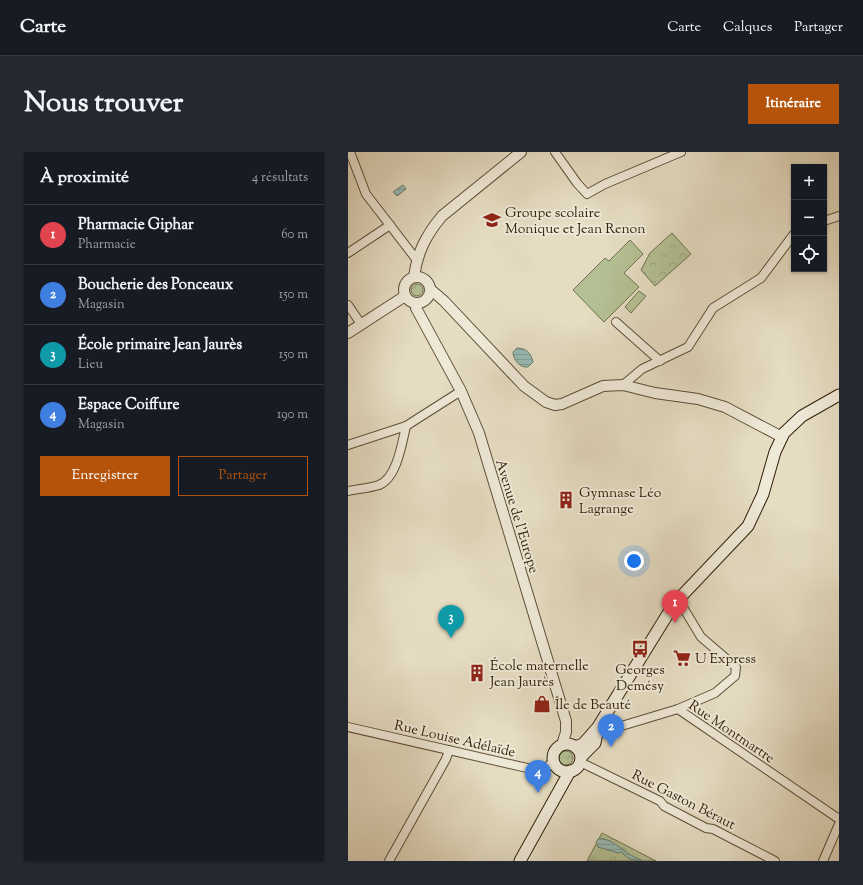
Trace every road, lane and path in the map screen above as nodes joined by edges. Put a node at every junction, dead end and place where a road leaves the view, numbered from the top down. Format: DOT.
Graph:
graph roads {
  1 [pos="350,152"];
  2 [pos="521,152"];
  3 [pos="556,152"];
  4 [pos="681,152"];
  5 [pos="839,216"];
  6 [pos="827,220"];
  7 [pos="390,225"];
  8 [pos="792,236"];
  9 [pos="348,253"];
  10 [pos="416,259"];
  11 [pos="414,277"];
  12 [pos="430,290"];
  13 [pos="405,296"];
  14 [pos="416,304"];
  15 [pos="348,305"];
  16 [pos="616,322"];
  17 [pos="361,324"];
  18 [pos="348,332"];
  19 [pos="660,361"];
  20 [pos="623,385"];
  21 [pos="461,391"];
  22 [pos="839,395"];
  23 [pos="406,426"];
  24 [pos="782,437"];
  25 [pos="348,445"];
  26 [pos="348,491"];
  27 [pos="678,599"];
  28 [pos="678,709"];
  29 [pos="599,726"];
  30 [pos="348,727"];
  31 [pos="562,745"];
  32 [pos="449,750"];
  33 [pos="579,755"];
  34 [pos="555,765"];
  35 [pos="570,771"];
  36 [pos="558,795"];
  37 [pos="839,819"];
  38 [pos="839,824"];
  39 [pos="389,861"];
  40 [pos="520,861"];
  41 [pos="775,861"];
  42 [pos="823,861"];
  1 -- 7 [label="street"];
  2 -- 10 [label="street"];
  3 -- 4 [label="street"];
  5 -- 6 [label="street"];
  7 -- 9 [label="street"];
  7 -- 10 [label="street"];
  8 -- 19 [label="street"];
  10 -- 11 [label="street"];
  11 -- 12 [label="street"];
  11 -- 13 [label="street"];
  12 -- 14 [label="street"];
  12 -- 20 [label="street"];
  13 -- 14 [label="street"];
  13 -- 17 [label="street"];
  14 -- 21 [label="street, Avenue de l'Europe"];
  15 -- 17 [label="street"];
  16 -- 19 [label="street"];
  17 -- 18 [label="street"];
  19 -- 20 [label="street"];
  20 -- 24 [label="street"];
  21 -- 23 [label="street"];
  21 -- 31 [label="street, Avenue de l'Europe"];
  22 -- 24 [label="main road"];
  23 -- 25 [label="street"];
  23 -- 26 [label="street"];
  24 -- 27 [label="main road"];
  27 -- 28 [label="street"];
  27 -- 29 [label="main road"];
  28 -- 29 [label="street, Rue Montmartre"];
  28 -- 37 [label="street, Rue Montmartre"];
  29 -- 33 [label="main road"];
  30 -- 32 [label="street, Rue Louise Adélaïde"];
  31 -- 33 [label="main road"];
  31 -- 34 [label="main road"];
  32 -- 34 [label="street, Rue Louise Adélaïde"];
  32 -- 39 [label="street"];
  33 -- 35 [label="main road"];
  33 -- 41 [label="street, Rue Gaston Béraut"];
  34 -- 35 [label="main road"];
  34 -- 36 [label="main road"];
  35 -- 36 [label="main road"];
  36 -- 40 [label="main road"];
  38 -- 42 [label="street"];
}
